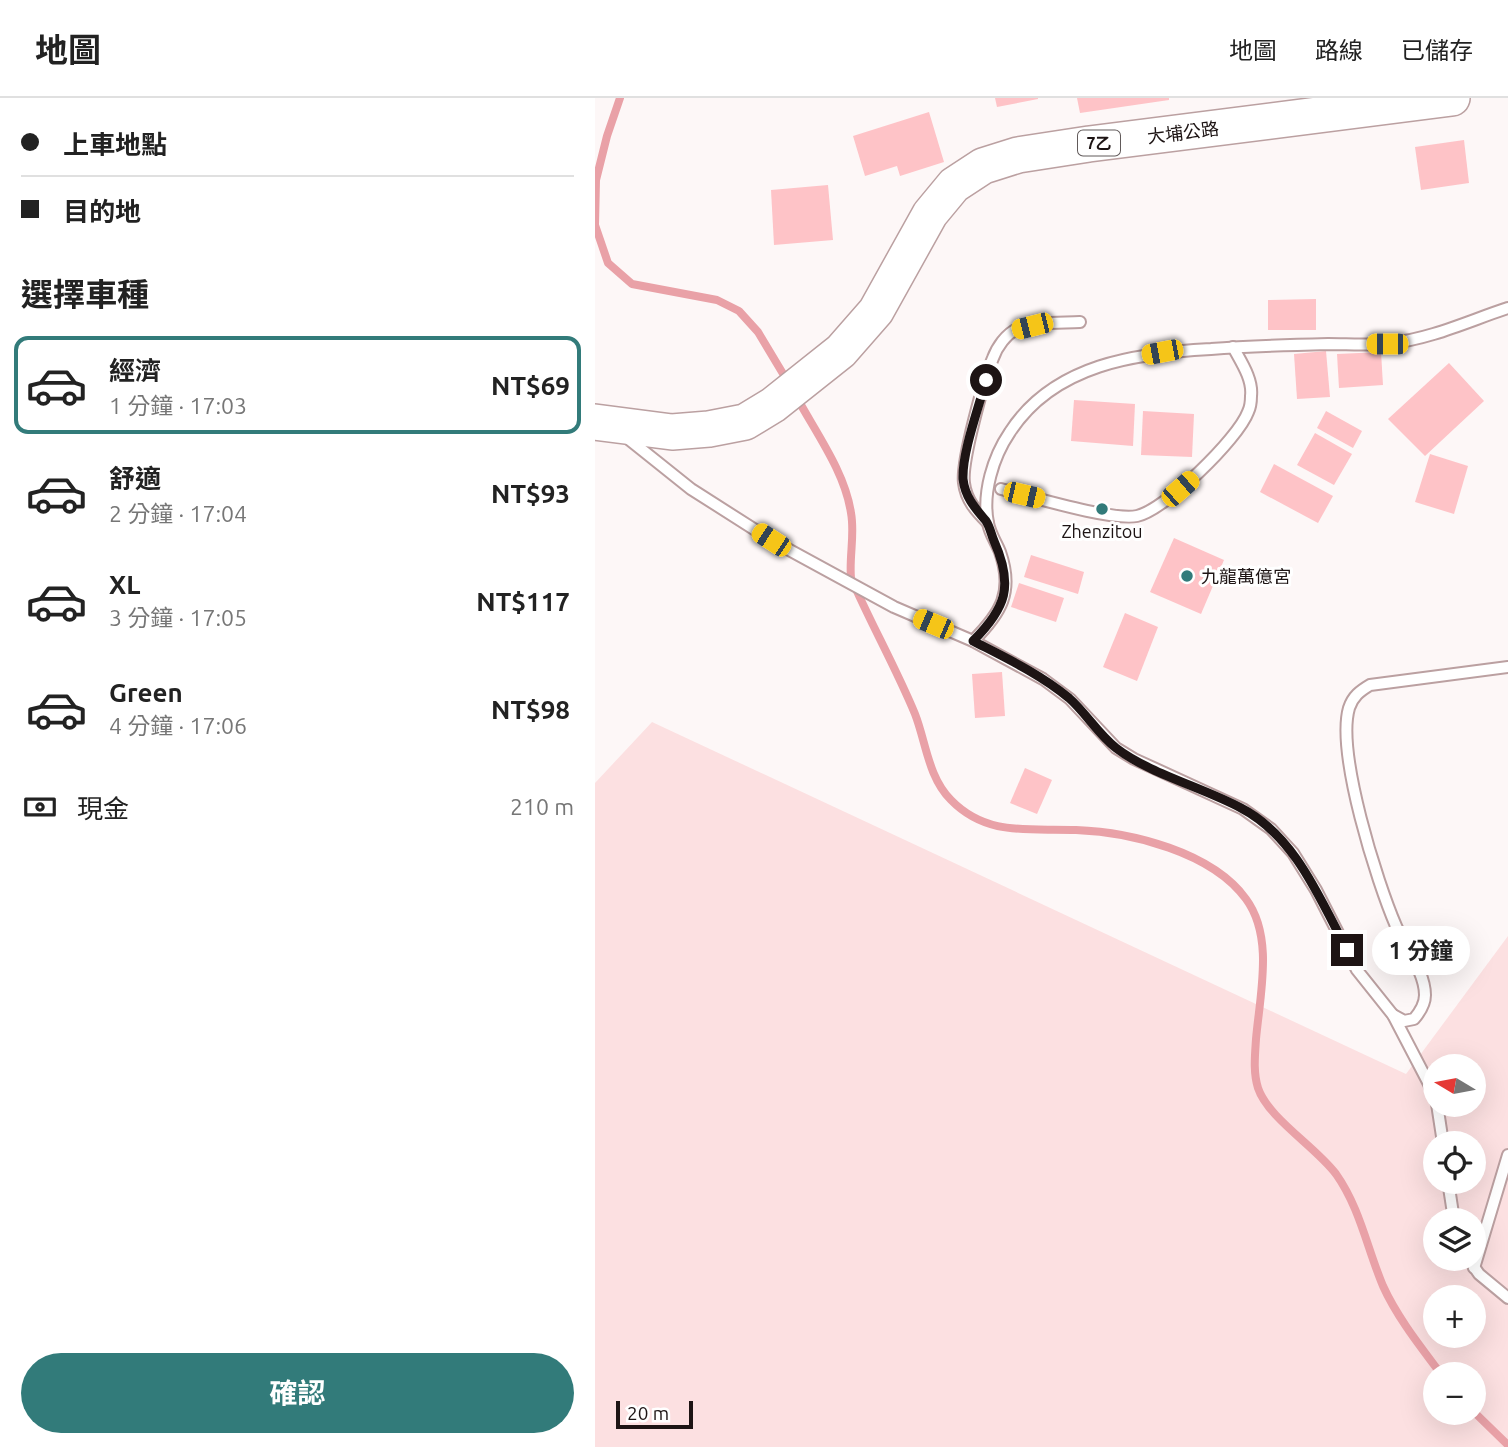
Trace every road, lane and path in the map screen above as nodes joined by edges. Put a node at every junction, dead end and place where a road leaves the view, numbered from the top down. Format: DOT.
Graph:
graph roads {
  1 [pos="1452,98"];
  2 [pos="1508,308"];
  3 [pos="1080,322"];
  4 [pos="1233,347"];
  5 [pos="601,422"];
  6 [pos="1001,489"];
  7 [pos="988,523"];
  8 [pos="973,641"];
  9 [pos="1508,667"];
  10 [pos="1393,1015"];
  11 [pos="1423,1072"];
  12 [pos="1508,1155"];
  13 [pos="1486,1219"];
  14 [pos="1479,1271"];
  15 [pos="1508,1298"];
  1 -- 5 [label="main road, 大埔公路 / 7乙"];
  2 -- 4 [label="lane"];
  3 -- 7 [label="lane"];
  4 -- 6 [label="lane"];
  4 -- 7 [label="lane"];
  5 -- 8 [label="lane"];
  7 -- 8 [label="lane"];
  8 -- 10 [label="lane"];
  9 -- 10 [label="lane"];
  10 -- 11 [label="lane"];
  12 -- 13 [label="lane"];
  14 -- 15 [label="lane"];
}
